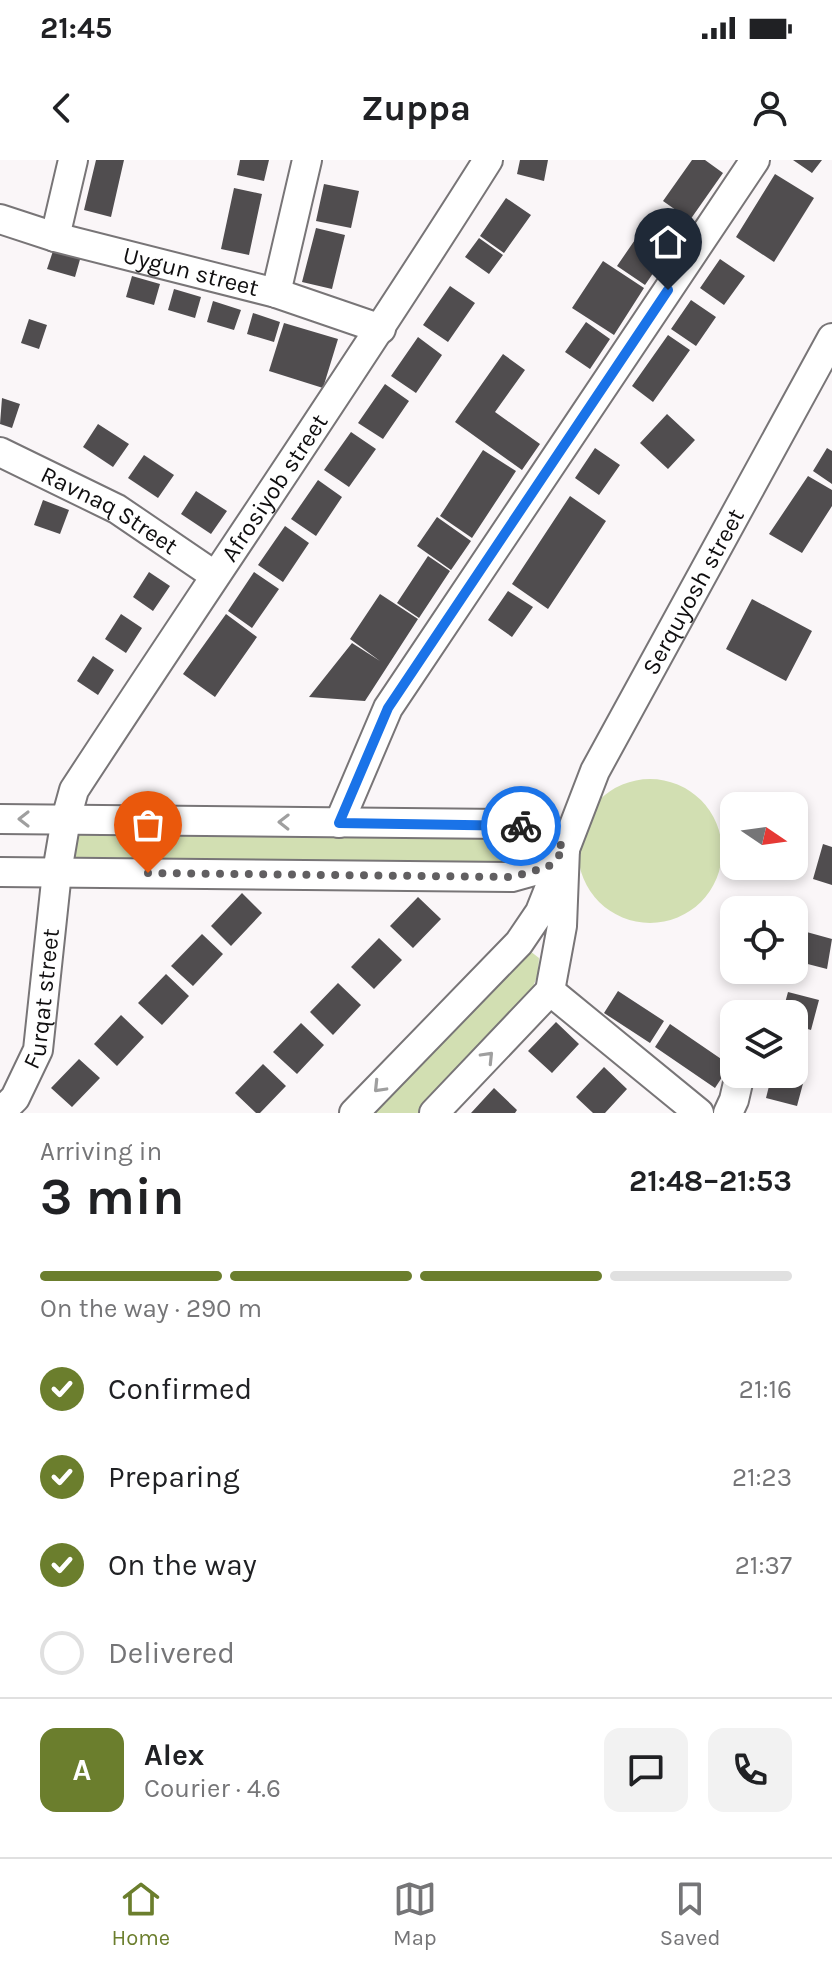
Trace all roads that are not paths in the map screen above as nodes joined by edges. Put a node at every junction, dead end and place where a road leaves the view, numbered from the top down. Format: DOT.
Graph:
graph roads {
  1 [pos="73,160"];
  2 [pos="307,160"];
  3 [pos="488,160"];
  4 [pos="755,160"];
  5 [pos="0,219"];
  6 [pos="55,237"];
  7 [pos="276,293"];
  8 [pos="381,329"];
  9 [pos="832,338"];
  10 [pos="0,452"];
  11 [pos="214,575"];
  12 [pos="0,819"];
  13 [pos="66,819"];
  14 [pos="339,823"];
  15 [pos="565,849"];
  16 [pos="0,872"];
  17 [pos="57,872"];
  18 [pos="512,877"];
  19 [pos="519,943"];
  20 [pos="550,991"];
  21 [pos="736,1088"];
  22 [pos="15,1108"];
  23 [pos="354,1113"];
  24 [pos="434,1113"];
  25 [pos="699,1113"];
  26 [pos="728,1113"];
  1 -- 6 [label="street"];
  2 -- 7 [label="street"];
  3 -- 8 [label="street, Afrosiyob street"];
  4 -- 14 [label="street"];
  5 -- 6 [label="street, Uygun street"];
  6 -- 7 [label="street, Uygun street"];
  7 -- 8 [label="street, Uygun street"];
  8 -- 11 [label="street, Afrosiyob street"];
  9 -- 15 [label="street, Serquyosh street"];
  10 -- 11 [label="street, Ravnaq Street"];
  11 -- 13 [label="street, Afrosiyob street"];
  13 -- 12 [label="street, one-way"];
  14 -- 13 [label="street, one-way"];
  13 -- 17 [label="street, Afrosiyob street"];
  14 -- 15 [label="street"];
  15 -- 18 [label="street"];
  15 -- 19 [label="street, Serquyosh street"];
  15 -- 20 [label="street, Serquyosh street"];
  16 -- 17 [label="street"];
  17 -- 18 [label="street"];
  17 -- 22 [label="street, Furqat street"];
  18 -- 19 [label="street"];
  19 -- 23 [label="street, Serquyosh street, one-way"];
  24 -- 20 [label="street, one-way"];
  20 -- 25 [label="street"];
  21 -- 26 [label="street"];
}
